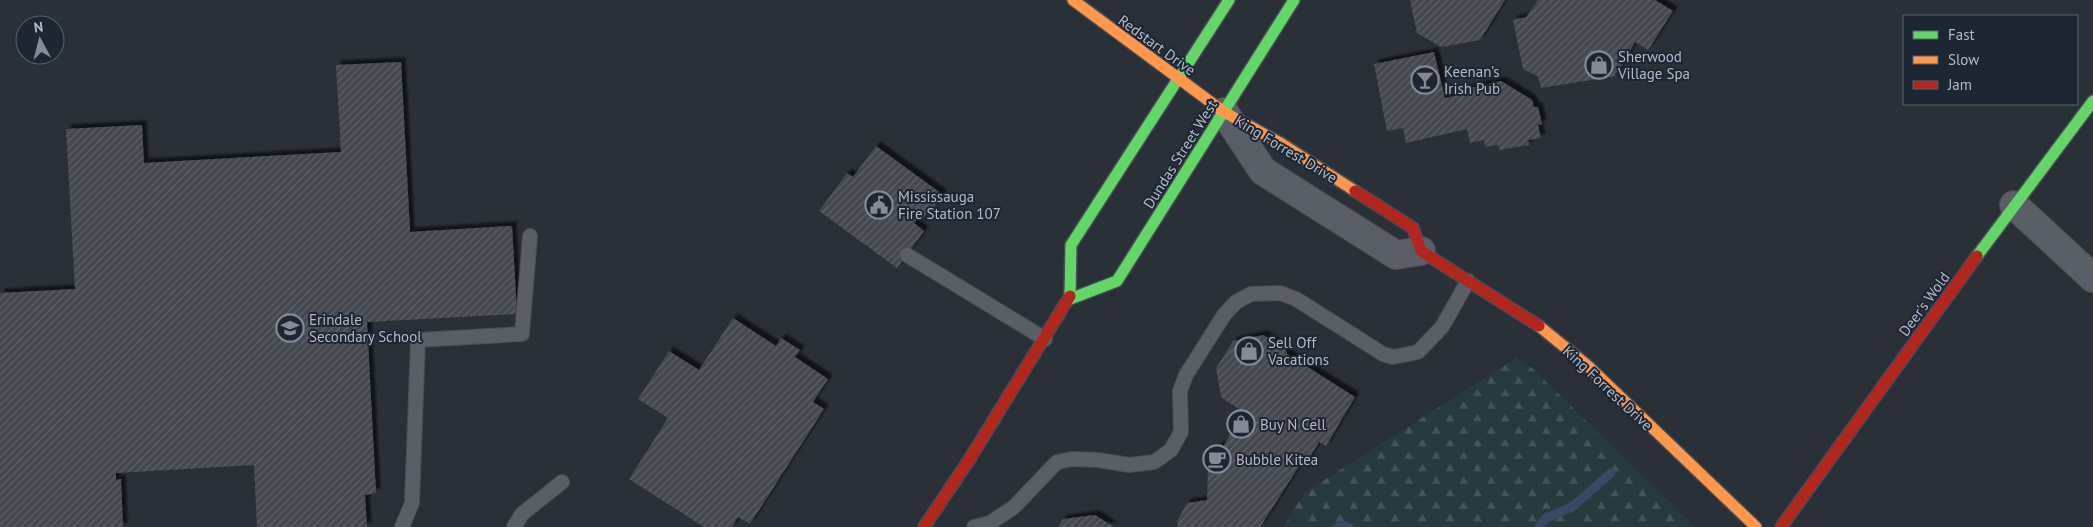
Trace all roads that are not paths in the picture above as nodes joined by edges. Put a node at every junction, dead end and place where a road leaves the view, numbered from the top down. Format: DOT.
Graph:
graph roads {
  1 [pos="1073,0"];
  2 [pos="1229,0"];
  3 [pos="1294,0"];
  4 [pos="1178,79"];
  5 [pos="2093,101"];
  6 [pos="1224,112"];
  7 [pos="2014,205"];
  8 [pos="530,236"];
  9 [pos="1421,251"];
  10 [pos="907,255"];
  11 [pos="2093,278"];
  12 [pos="1468,281"];
  13 [pos="1070,300"];
  14 [pos="1045,339"];
  15 [pos="562,482"];
  16 [pos="402,527"];
  17 [pos="514,527"];
  18 [pos="924,527"];
  19 [pos="974,527"];
  20 [pos="1756,527"];
  21 [pos="1781,527"];
  1 -- 4 [label="street, Redstart Drive"];
  2 -- 4 [label="street"];
  3 -- 6 [label="street, Dundas Street West"];
  4 -- 6 [label="street, Redstart Drive"];
  4 -- 13 [label="street"];
  5 -- 7 [label="street, Deer's Wold"];
  6 -- 9 [label="street, King Forrest Drive"];
  6 -- 13 [label="street, Dundas Street West"];
  7 -- 11 [label="street"];
  7 -- 21 [label="street, Deer's Wold"];
  8 -- 16 [label="lane"];
  9 -- 12 [label="street, King Forrest Drive"];
  10 -- 14 [label="lane"];
  12 -- 19 [label="lane"];
  12 -- 20 [label="street, King Forrest Drive"];
  13 -- 14 [label="street"];
  14 -- 18 [label="street"];
  15 -- 17 [label="lane"];
}
